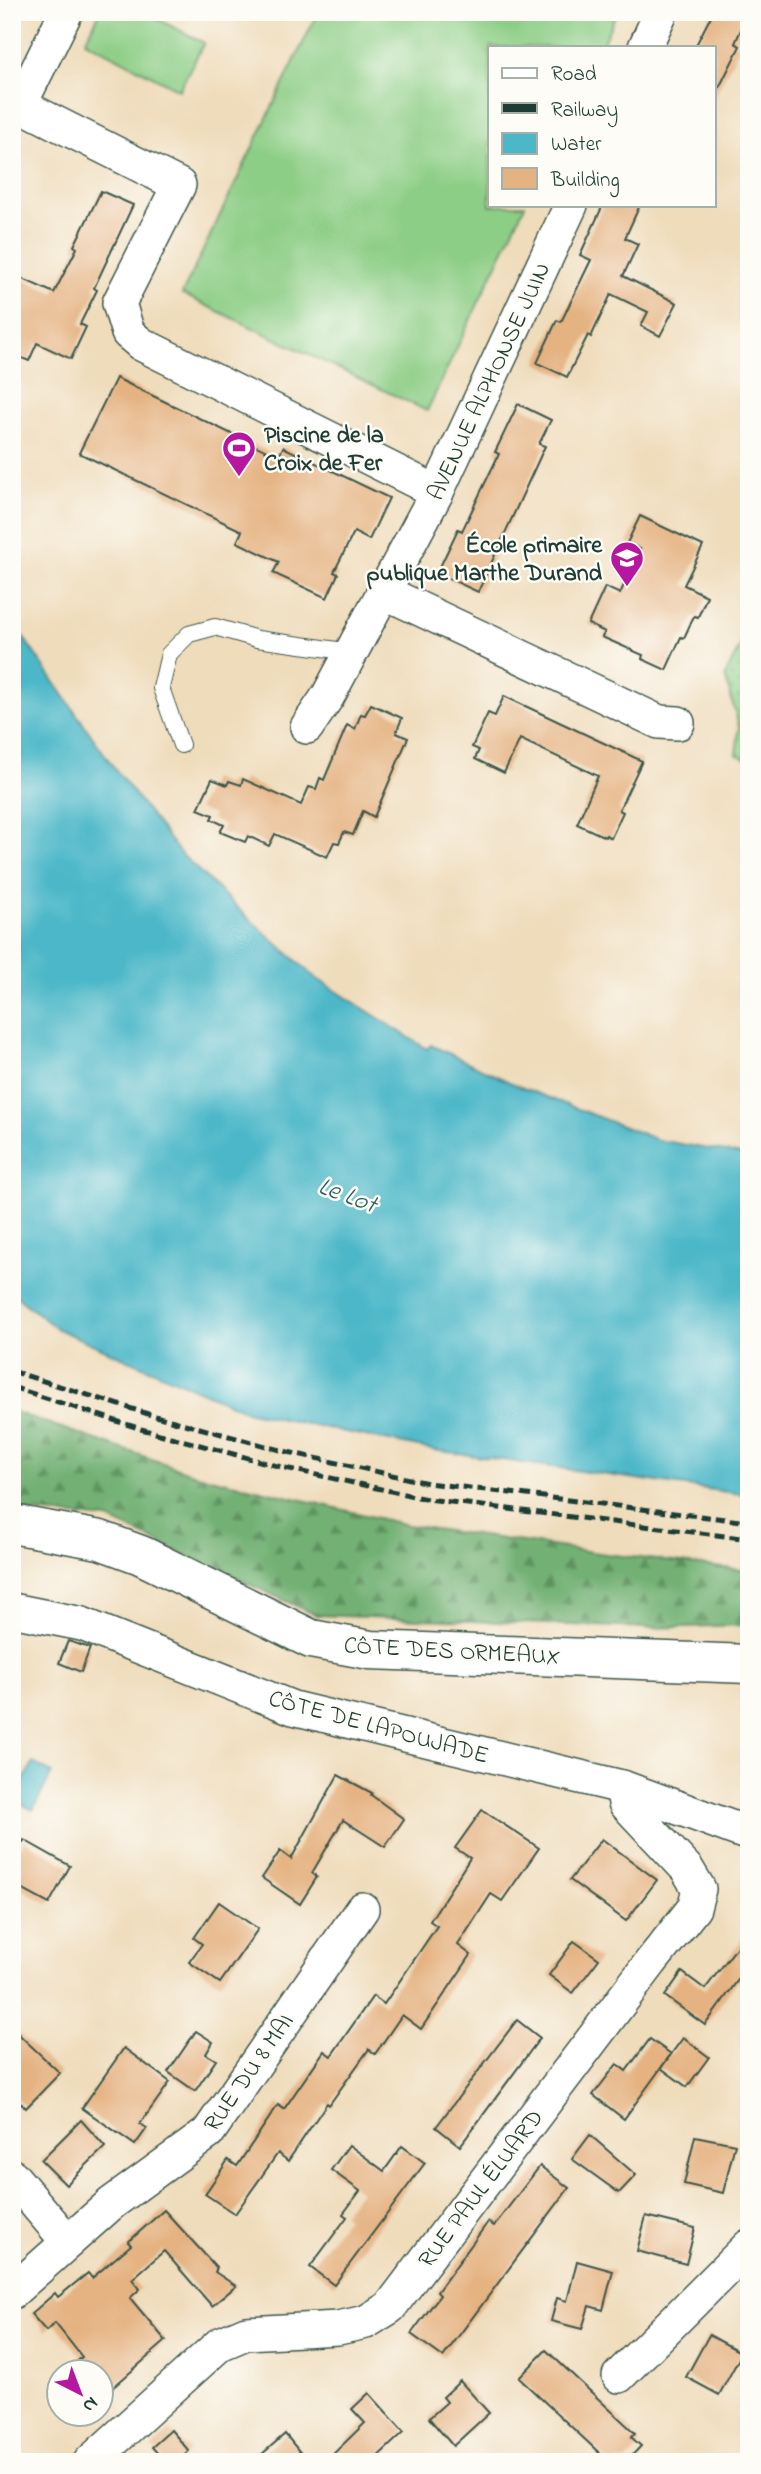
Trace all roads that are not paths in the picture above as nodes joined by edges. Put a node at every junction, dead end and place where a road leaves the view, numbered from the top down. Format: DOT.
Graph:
graph roads {
  1 [pos="66,12"];
  2 [pos="661,12"];
  3 [pos="645,46"];
  4 [pos="571,206"];
  5 [pos="437,492"];
  6 [pos="384,593"];
  7 [pos="352,652"];
  8 [pos="678,723"];
  9 [pos="307,727"];
  10 [pos="181,746"];
  11 [pos="12,1524"];
  12 [pos="12,1611"];
  13 [pos="749,1664"];
  14 [pos="622,1787"];
  15 [pos="749,1834"];
  16 [pos="362,1909"];
  17 [pos="12,2176"];
  18 [pos="68,2242"];
  19 [pos="749,2246"];
  20 [pos="12,2292"];
  21 [pos="619,2376"];
  22 [pos="90,2462"];
  1 -- 5 [label="street"];
  2 -- 3 [label="street"];
  4 -- 5 [label="street, AVENUE ALPHONSE JUIN"];
  5 -- 6 [label="street, AVENUE ALPHONSE JUIN"];
  6 -- 7 [label="street, AVENUE ALPHONSE JUIN"];
  6 -- 8 [label="street"];
  7 -- 9 [label="street, AVENUE ALPHONSE JUIN"];
  7 -- 10 [label="lane"];
  11 -- 13 [label="main road, CÔTE DES ORMEAUX"];
  12 -- 14 [label="street, CÔTE DE LAPOUJADE"];
  14 -- 15 [label="street, CÔTE DE LAPOUJADE"];
  14 -- 22 [label="street, RUE PAUL ÉLUARD"];
  16 -- 18 [label="street, RUE DU 8 MAI"];
  17 -- 18 [label="street"];
  18 -- 20 [label="street, RUE DU 8 MAI"];
  19 -- 21 [label="street"];
}
